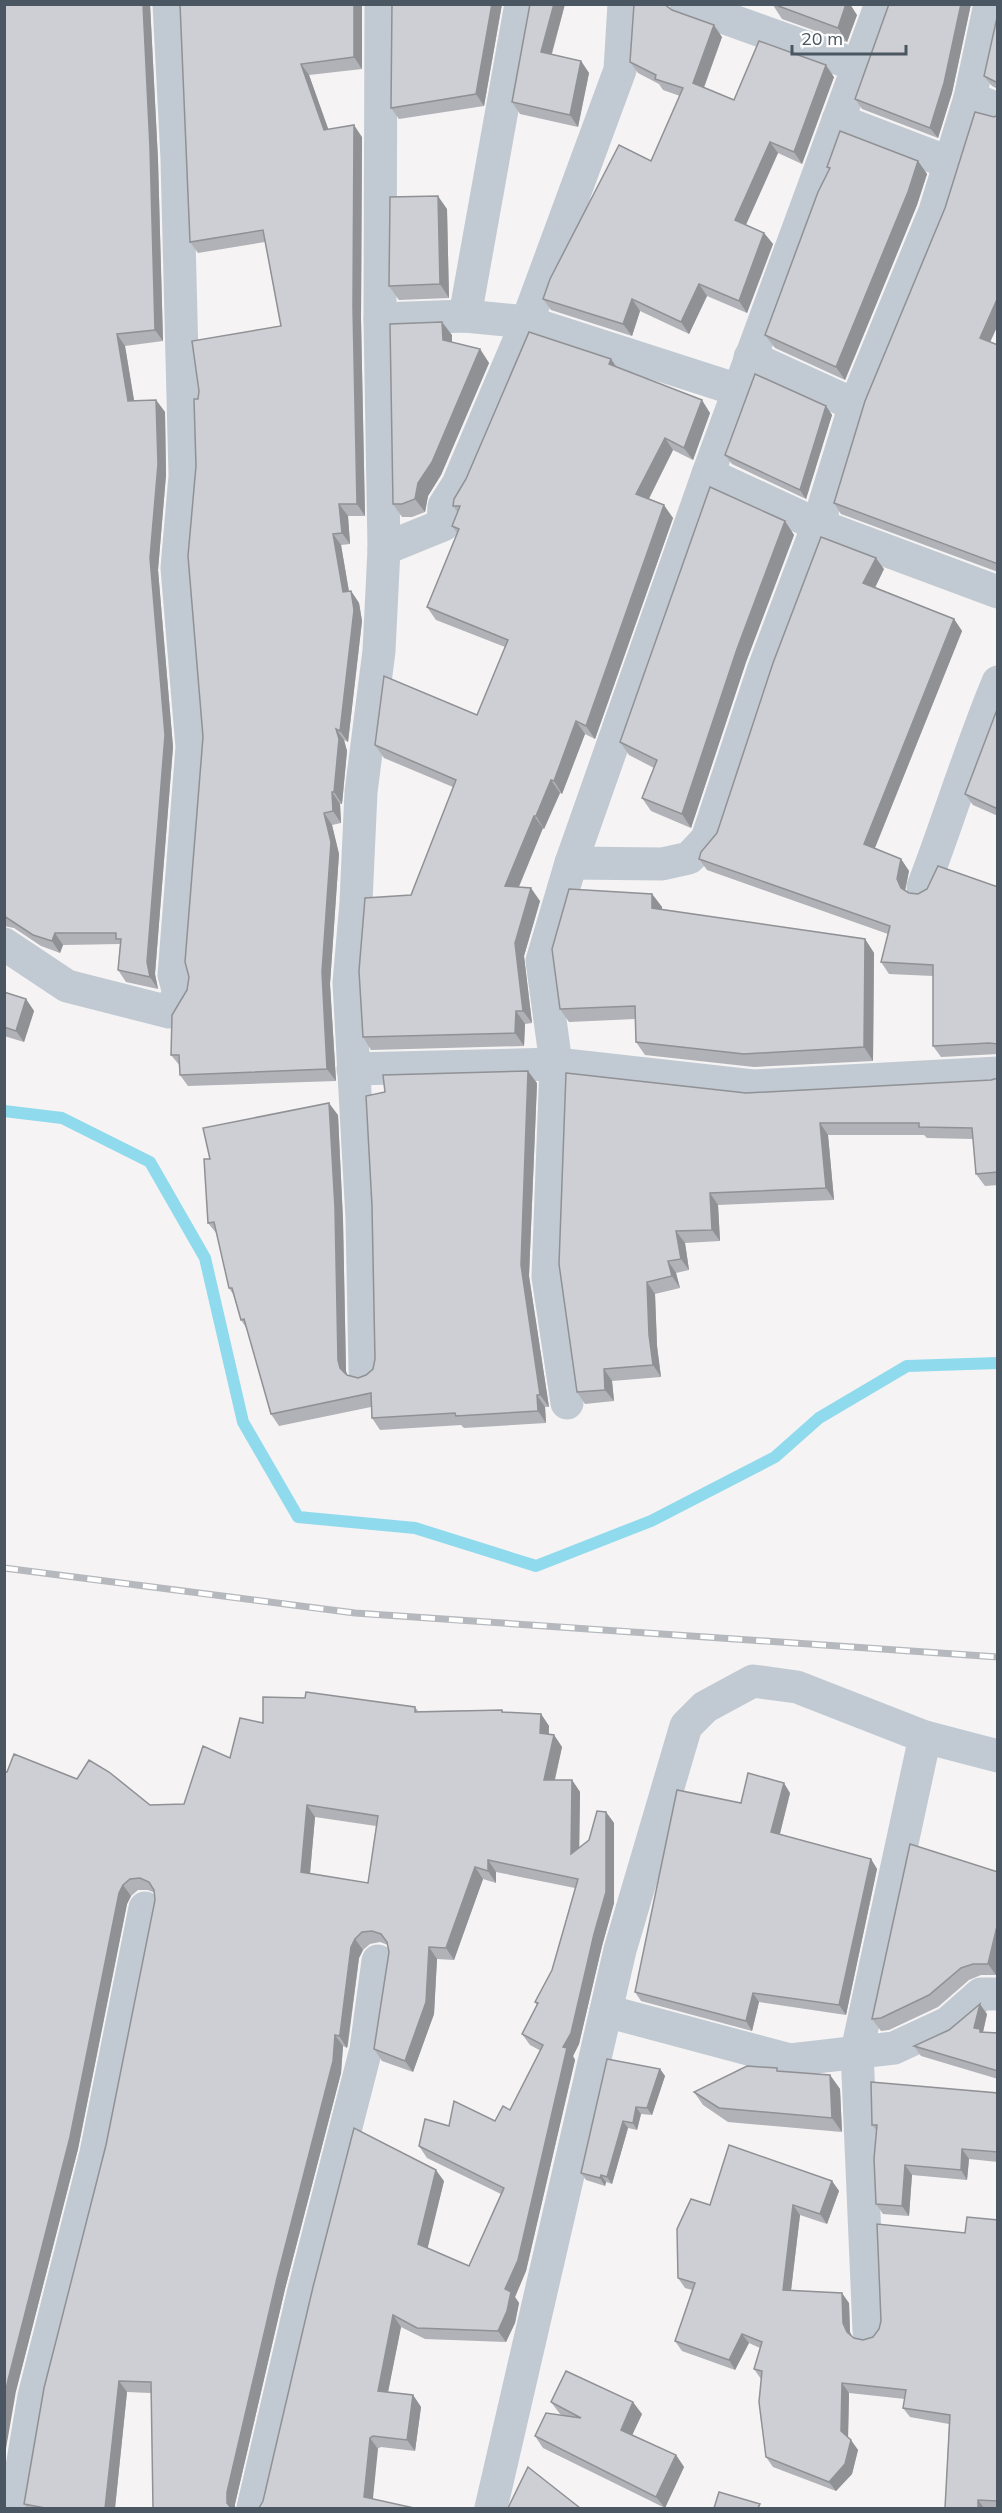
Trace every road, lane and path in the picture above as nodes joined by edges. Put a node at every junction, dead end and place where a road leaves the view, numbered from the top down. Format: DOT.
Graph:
graph roads {
  1 [pos="169,4"];
  2 [pos="381,4"];
  3 [pos="521,4"];
  4 [pos="624,4"];
  5 [pos="686,4"];
  6 [pos="881,4"];
  7 [pos="990,4"];
  8 [pos="859,66"];
  9 [pos="984,104"];
  10 [pos="838,120"];
  11 [pos="950,163"];
  12 [pos="465,316"];
  13 [pos="380,319"];
  14 [pos="527,322"];
  15 [pos="750,357"];
  16 [pos="738,390"];
  17 [pos="855,405"];
  18 [pos="708,474"];
  19 [pos="818,525"];
  20 [pos="384,549"];
  21 [pos="998,592"];
  22 [pos="998,682"];
  23 [pos="571,863"];
  24 [pos="923,887"];
  25 [pos="4,944"];
  26 [pos="556,1064"];
  27 [pos="353,1069"];
  28 [pos="998,1073"];
  29 [pos="365,1371"];
  30 [pos="567,1403"];
  31 [pos="925,1737"];
  32 [pos="998,1756"];
  33 [pos="145,1908"];
  34 [pos="378,1961"];
  35 [pos="998,1994"];
  36 [pos="606,2012"];
  37 [pos="856,2051"];
  38 [pos="869,2331"];
  39 [pos="15,2508"];
  40 [pos="253,2508"];
  41 [pos="491,2508"];
  1 -- 25 [label="street"];
  2 -- 13 [label="street"];
  3 -- 12 [label="street"];
  4 -- 14 [label="street"];
  5 -- 8 [label="street"];
  6 -- 8 [label="street"];
  7 -- 9 [label="street"];
  8 -- 10 [label="street"];
  9 -- 11 [label="street"];
  10 -- 11 [label="street"];
  10 -- 15 [label="street"];
  11 -- 17 [label="street"];
  12 -- 13 [label="street"];
  12 -- 14 [label="street"];
  13 -- 20 [label="street"];
  14 -- 16 [label="street"];
  14 -- 20 [label="street"];
  15 -- 16 [label="street"];
  15 -- 17 [label="street"];
  16 -- 18 [label="street"];
  17 -- 19 [label="street"];
  18 -- 19 [label="street"];
  18 -- 23 [label="street"];
  19 -- 21 [label="street"];
  19 -- 23 [label="street"];
  20 -- 27 [label="street"];
  22 -- 24 [label="street"];
  23 -- 26 [label="street"];
  26 -- 27 [label="street"];
  26 -- 28 [label="street"];
  26 -- 30 [label="street"];
  27 -- 29 [label="street"];
  31 -- 32 [label="street"];
  31 -- 36 [label="street"];
  31 -- 37 [label="street"];
  33 -- 39 [label="street"];
  34 -- 40 [label="street"];
  35 -- 37 [label="street"];
  36 -- 37 [label="street"];
  36 -- 41 [label="street"];
  37 -- 38 [label="street"];
}
